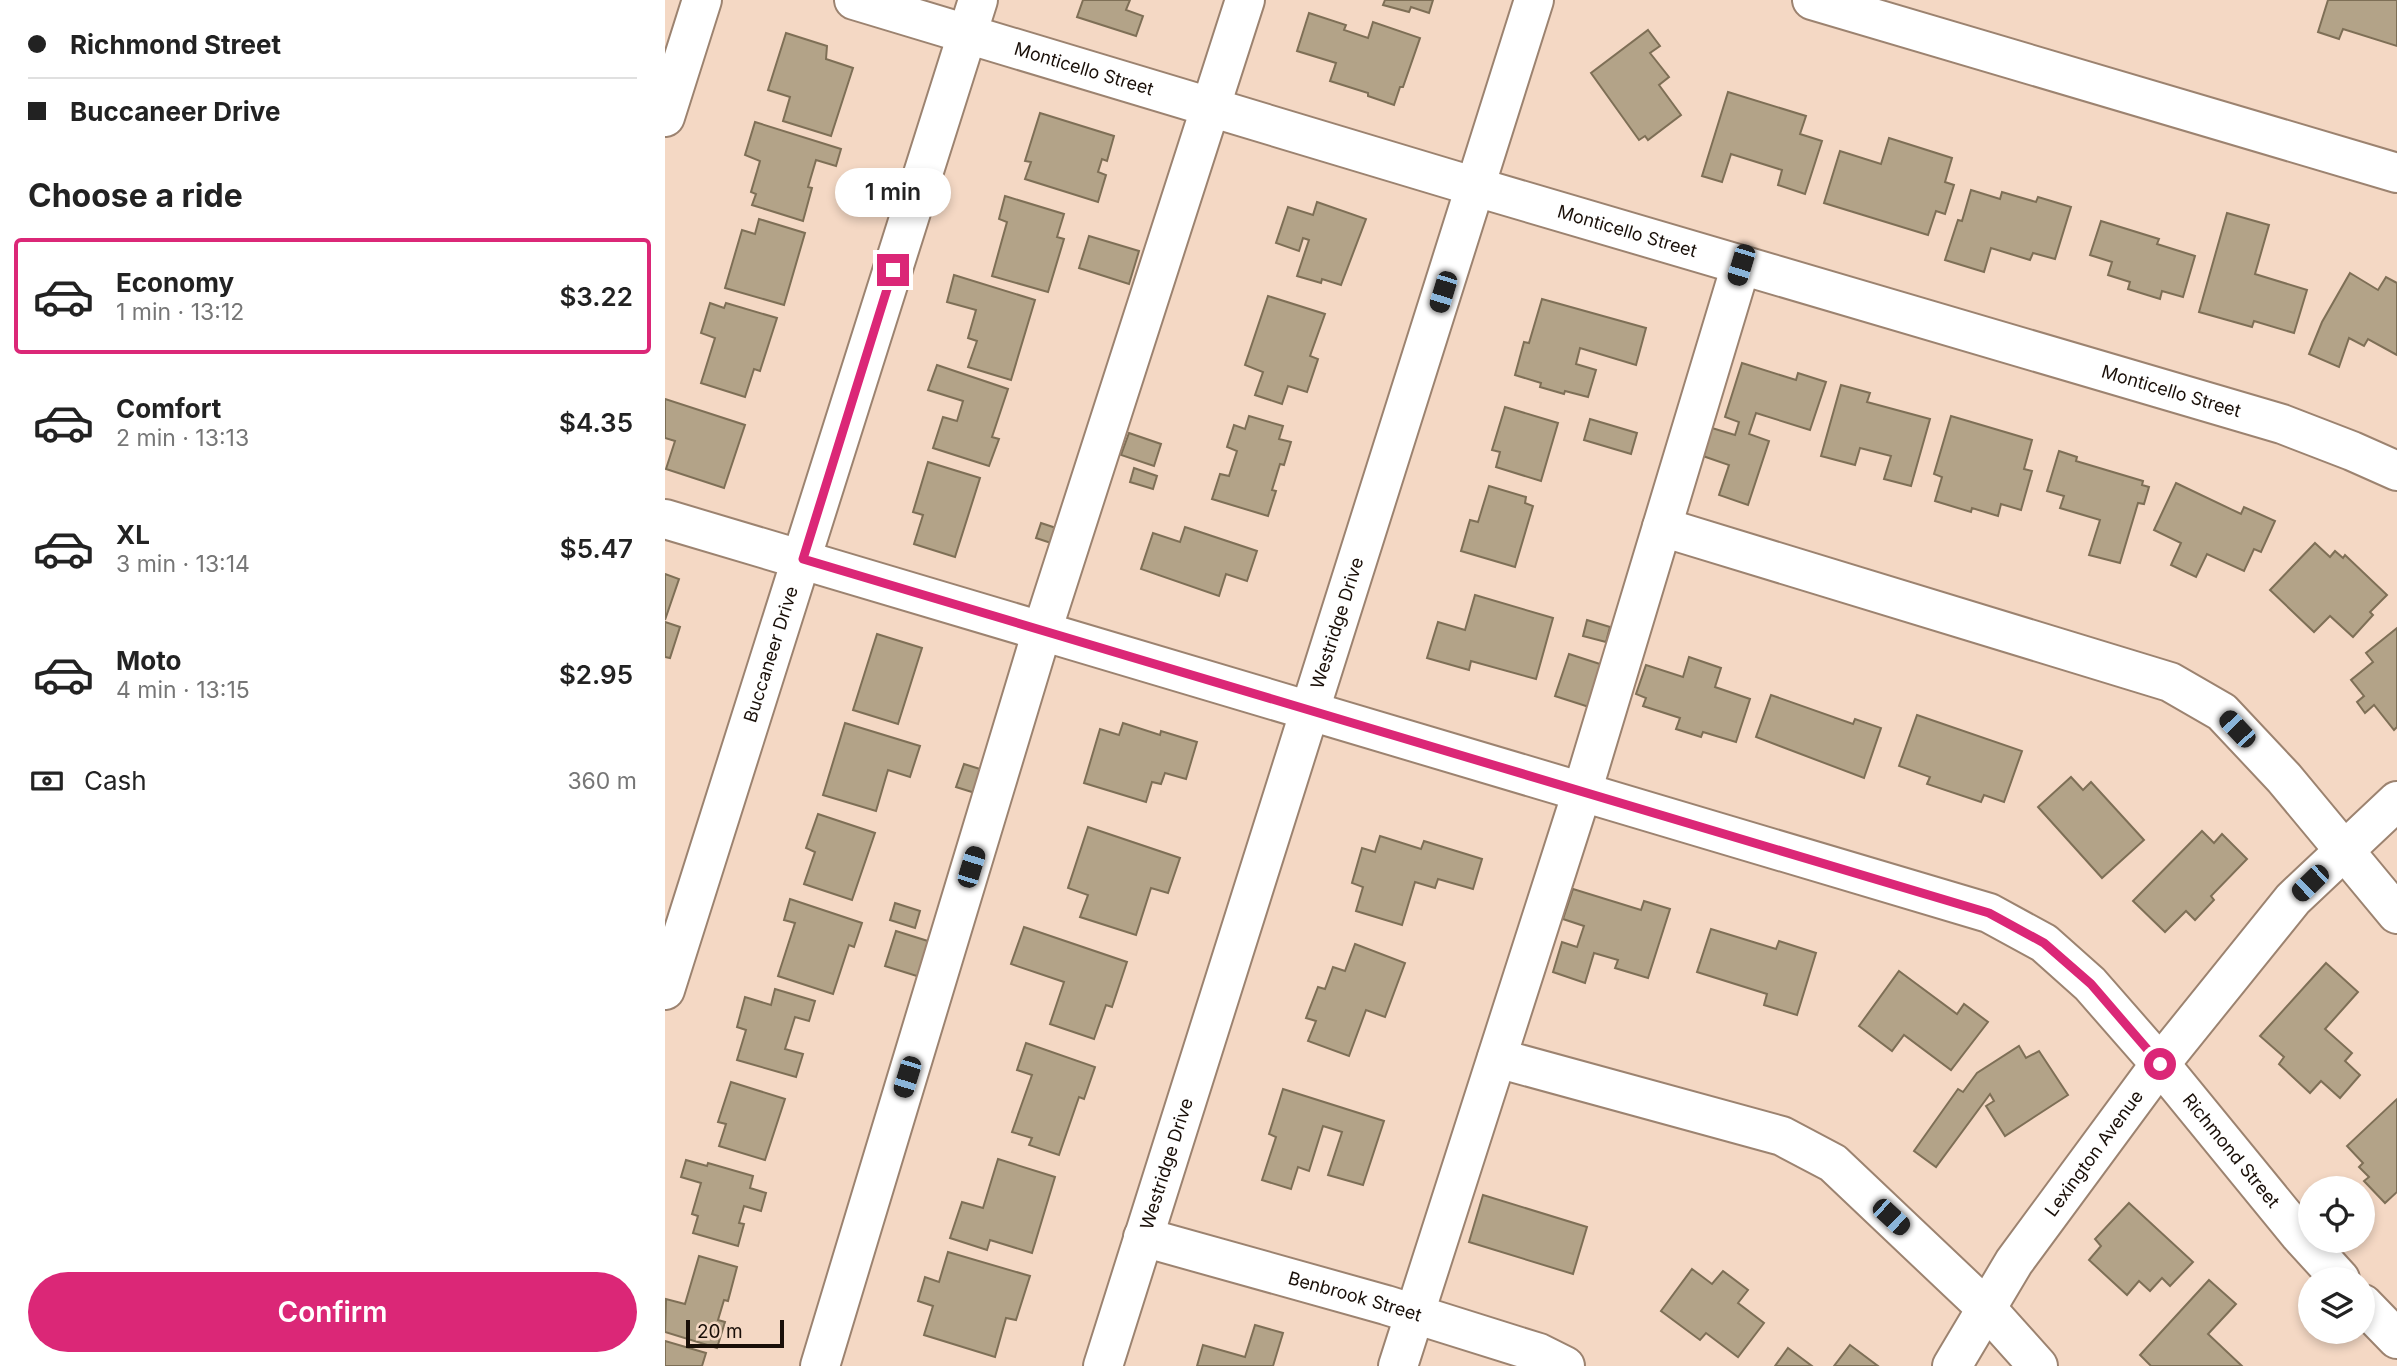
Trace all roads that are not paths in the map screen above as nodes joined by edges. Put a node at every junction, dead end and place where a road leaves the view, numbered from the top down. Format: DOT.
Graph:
graph roads {
  1 [pos="702,0"];
  2 [pos="854,0"];
  3 [pos="1245,0"];
  4 [pos="1534,0"];
  5 [pos="1812,0"];
  6 [pos="973,17"];
  7 [pos="1210,107"];
  8 [pos="665,117"];
  9 [pos="2397,173"];
  10 [pos="1476,187"];
  11 [pos="1741,265"];
  12 [pos="2397,471"];
  13 [pos="665,519"];
  14 [pos="1662,527"];
  15 [pos="803,559"];
  16 [pos="1042,631"];
  17 [pos="1310,711"];
  18 [pos="1582,792"];
  19 [pos="2397,801"];
  20 [pos="2344,851"];
  21 [pos="2397,914"];
  22 [pos="665,990"];
  23 [pos="1497,1058"];
  24 [pos="2160,1064"];
  25 [pos="1143,1237"];
  26 [pos="2329,1267"];
  27 [pos="1986,1308"];
  28 [pos="1415,1314"];
  29 [pos="2375,1316"];
  30 [pos="2397,1339"];
  31 [pos="820,1366"];
  32 [pos="1103,1366"];
  33 [pos="1398,1366"];
  34 [pos="1565,1366"];
  35 [pos="1952,1366"];
  36 [pos="2038,1366"];
  1 -- 8 [label="street"];
  2 -- 6 [label="street, Monticello Street"];
  3 -- 7 [label="street"];
  4 -- 10 [label="street, Westridge Drive"];
  5 -- 9 [label="street"];
  6 -- 7 [label="street, Monticello Street"];
  6 -- 15 [label="street, Buccaneer Drive"];
  7 -- 10 [label="street, Monticello Street"];
  7 -- 16 [label="street"];
  10 -- 11 [label="street, Monticello Street"];
  10 -- 17 [label="street, Westridge Drive"];
  11 -- 12 [label="street, Monticello Street"];
  11 -- 14 [label="street"];
  13 -- 15 [label="street, Richmond Street"];
  14 -- 18 [label="street"];
  14 -- 20 [label="street"];
  15 -- 16 [label="street, Richmond Street"];
  15 -- 22 [label="street, Buccaneer Drive"];
  16 -- 17 [label="street, Richmond Street"];
  16 -- 31 [label="street"];
  17 -- 18 [label="street, Richmond Street"];
  17 -- 25 [label="street, Westridge Drive"];
  18 -- 23 [label="street"];
  18 -- 24 [label="street, Richmond Street"];
  19 -- 20 [label="street, Lexington Avenue"];
  20 -- 21 [label="street"];
  20 -- 24 [label="street, Lexington Avenue"];
  23 -- 27 [label="street"];
  23 -- 28 [label="street"];
  24 -- 26 [label="street, Richmond Street"];
  24 -- 27 [label="street, Lexington Avenue"];
  25 -- 28 [label="street, Benbrook Street"];
  25 -- 32 [label="street, Westridge Drive"];
  27 -- 35 [label="street, Lexington Avenue"];
  27 -- 36 [label="street"];
  28 -- 33 [label="street"];
  28 -- 34 [label="street, Benbrook Street"];
  29 -- 30 [label="street"];
}
